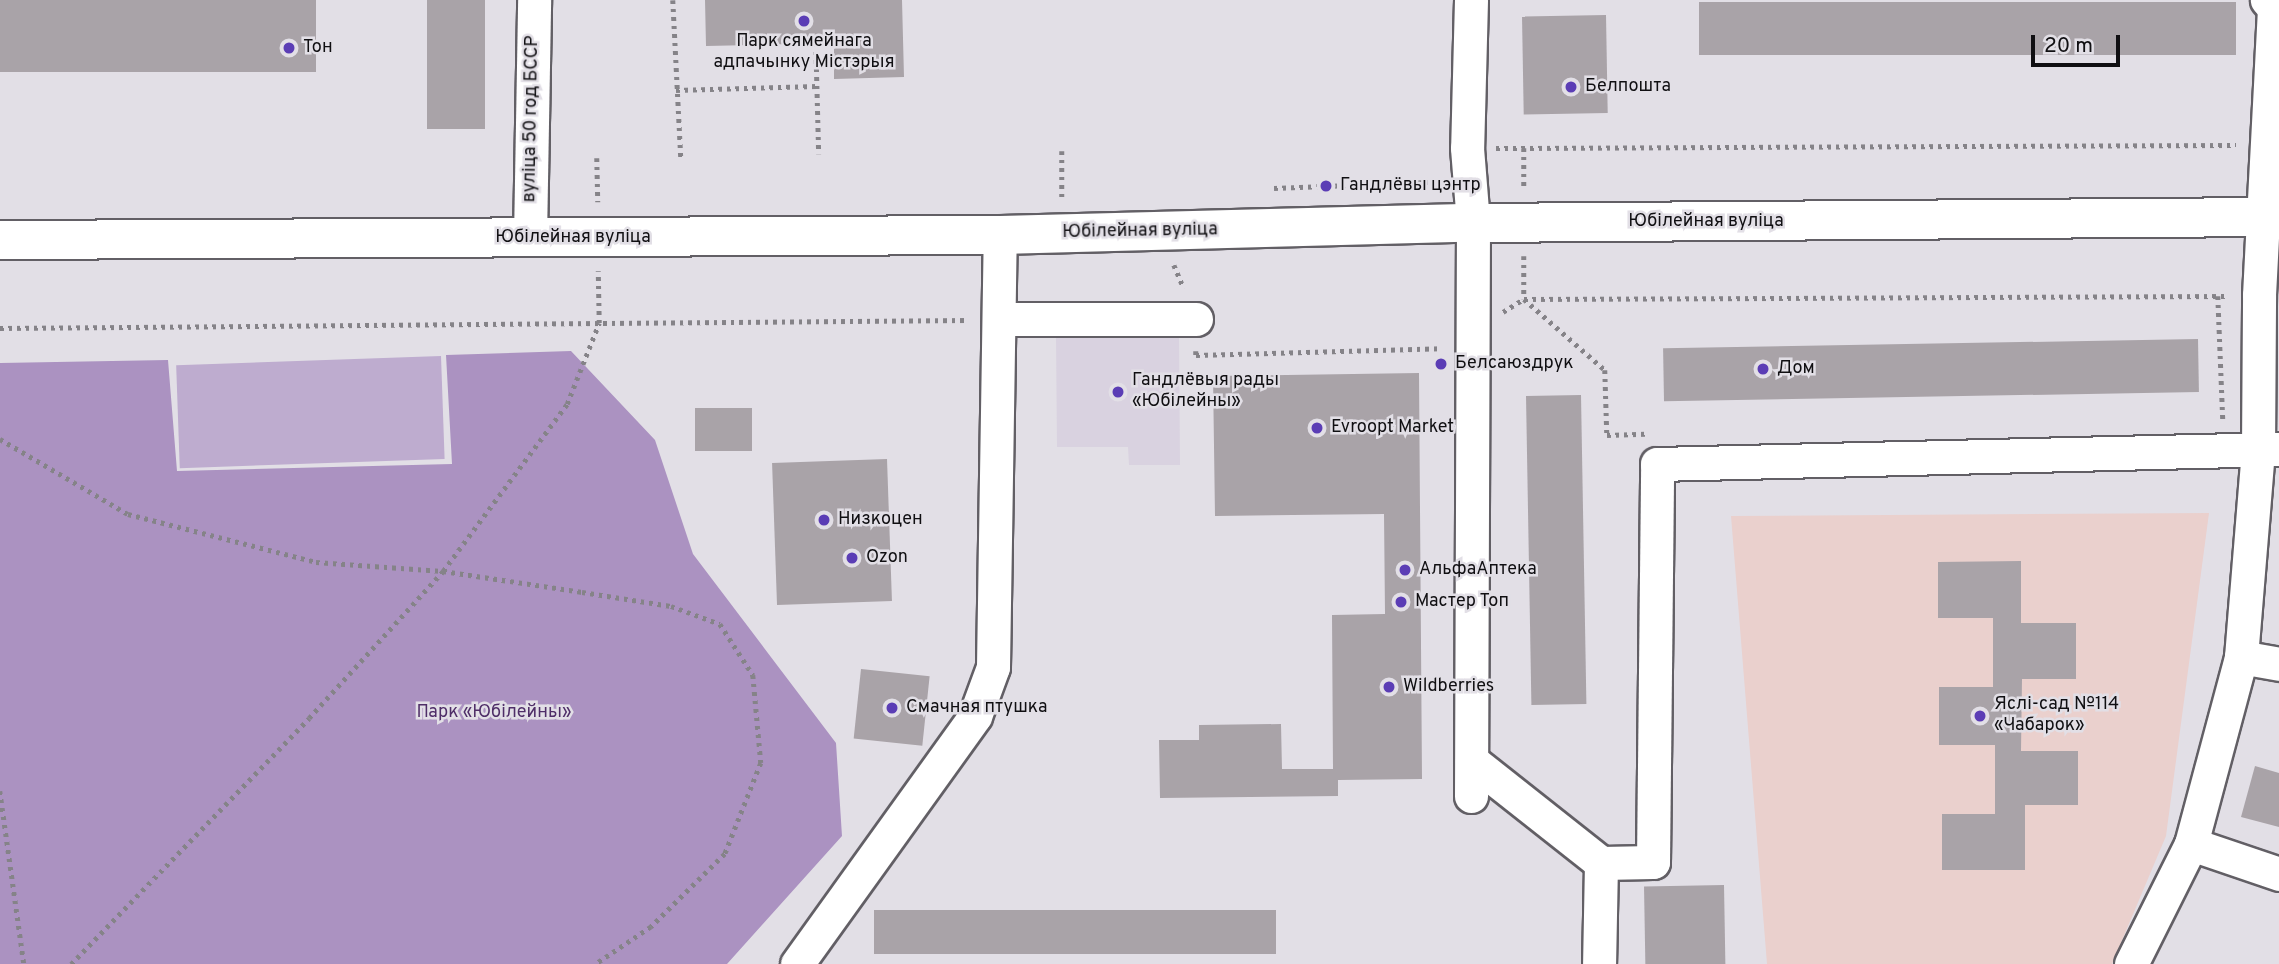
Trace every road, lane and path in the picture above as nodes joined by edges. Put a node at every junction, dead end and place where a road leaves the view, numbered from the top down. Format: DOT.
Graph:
graph roads {
  1 [pos="534,0"];
  2 [pos="673,0"];
  3 [pos="1471,0"];
  4 [pos="2273,5"];
  5 [pos="816,43"];
  6 [pos="817,86"];
  7 [pos="676,90"];
  8 [pos="2267,145"];
  9 [pos="1483,148"];
  10 [pos="1524,148"];
  11 [pos="1062,152"];
  12 [pos="818,154"];
  13 [pos="597,158"];
  14 [pos="681,158"];
  15 [pos="1428,181"];
  16 [pos="1274,188"];
  17 [pos="1524,188"];
  18 [pos="598,202"];
  19 [pos="1062,203"];
  20 [pos="2271,217"];
  21 [pos="1473,223"];
  22 [pos="1000,235"];
  23 [pos="530,238"];
  24 [pos="0,240"];
  25 [pos="1524,255"];
  26 [pos="598,265"];
  27 [pos="1175,265"];
  28 [pos="2259,295"];
  29 [pos="2218,296"];
  30 [pos="1524,299"];
  31 [pos="1001,319"];
  32 [pos="1196,319"];
  33 [pos="599,323"];
  34 [pos="0,328"];
  35 [pos="1474,332"];
  36 [pos="1649,434"];
  37 [pos="0,439"];
  38 [pos="2265,442"];
  39 [pos="443,572"];
  40 [pos="2241,657"];
  41 [pos="2279,664"];
  42 [pos="1472,761"];
  43 [pos="0,791"];
  44 [pos="1471,796"];
  45 [pos="5,829"];
  46 [pos="0,834"];
  47 [pos="2192,844"];
  48 [pos="1601,863"];
  49 [pos="2279,874"];
  50 [pos="24,964"];
  51 [pos="71,964"];
  52 [pos="596,964"];
  53 [pos="797,964"];
  54 [pos="1599,964"];
  55 [pos="2131,964"];
  1 -- 23 [label="street, вуліца 50 год БССР"];
  2 -- 7 [label="path"];
  3 -- 21 [label="street"];
  4 -- 8 [label="street"];
  5 -- 6 [label="path"];
  6 -- 7 [label="path"];
  6 -- 12 [label="path"];
  7 -- 14 [label="path"];
  8 -- 10 [label="path"];
  8 -- 20 [label="street"];
  9 -- 10 [label="path"];
  10 -- 17 [label="path"];
  11 -- 19 [label="path"];
  13 -- 18 [label="path"];
  15 -- 16 [label="path"];
  20 -- 21 [label="main road, Юбілейная вуліца"];
  20 -- 28 [label="street"];
  21 -- 22 [label="main road, Юбілейная вуліца"];
  21 -- 35 [label="street"];
  22 -- 23 [label="main road, Юбілейная вуліца"];
  22 -- 31 [label="street"];
  23 -- 24 [label="main road, Юбілейная вуліца"];
  25 -- 30 [label="path"];
  26 -- 33 [label="path"];
  27 -- 32 [label="path"];
  28 -- 29 [label="path"];
  28 -- 38 [label="street"];
  29 -- 30 [label="path"];
  29 -- 38 [label="path"];
  30 -- 35 [label="path"];
  30 -- 36 [label="path"];
  31 -- 32 [label="street"];
  31 -- 33 [label="path"];
  31 -- 53 [label="street"];
  32 -- 35 [label="path"];
  33 -- 34 [label="path"];
  33 -- 39 [label="path"];
  35 -- 42 [label="street"];
  37 -- 39 [label="path"];
  38 -- 40 [label="street"];
  38 -- 48 [label="street"];
  39 -- 51 [label="path"];
  39 -- 52 [label="path"];
  40 -- 41 [label="street"];
  40 -- 47 [label="street"];
  42 -- 44 [label="street"];
  42 -- 48 [label="street"];
  43 -- 45 [label="path"];
  45 -- 46 [label="path"];
  45 -- 50 [label="path"];
  47 -- 49 [label="street"];
  47 -- 55 [label="street"];
  48 -- 54 [label="street"];
}
